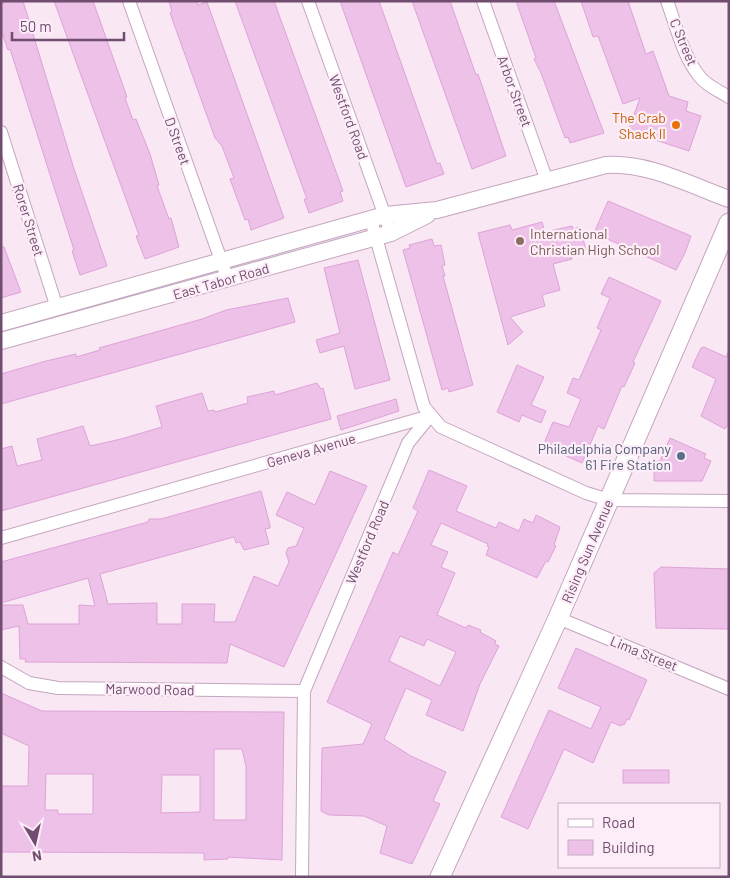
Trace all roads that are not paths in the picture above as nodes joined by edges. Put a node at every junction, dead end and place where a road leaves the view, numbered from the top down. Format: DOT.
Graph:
graph roads {
  1 [pos="129,1"];
  2 [pos="308,1"];
  3 [pos="483,1"];
  4 [pos="667,1"];
  5 [pos="729,96"];
  6 [pos="1,132"];
  7 [pos="547,181"];
  8 [pos="729,198"];
  9 [pos="437,210"];
  10 [pos="378,218"];
  11 [pos="729,223"];
  12 [pos="383,235"];
  13 [pos="222,263"];
  14 [pos="228,280"];
  15 [pos="57,308"];
  16 [pos="1,322"];
  17 [pos="1,341"];
  18 [pos="430,416"];
  19 [pos="609,500"];
  20 [pos="729,501"];
  21 [pos="1,538"];
  22 [pos="558,618"];
  23 [pos="1,667"];
  24 [pos="729,689"];
  25 [pos="304,692"];
  26 [pos="302,877"];
  27 [pos="440,877"];
  1 -- 13 [label="street, D Street"];
  2 -- 10 [label="street, Westford Road"];
  3 -- 7 [label="street, Arbor Street"];
  4 -- 5 [label="street, C Street"];
  6 -- 15 [label="street, Rorer Street"];
  7 -- 8 [label="street, East Tabor Road"];
  7 -- 9 [label="street, East Tabor Road"];
  9 -- 10 [label="street, East Tabor Road"];
  9 -- 12 [label="street, East Tabor Road"];
  10 -- 12 [label="street, Westford Road"];
  10 -- 13 [label="street, East Tabor Road"];
  11 -- 19 [label="main road, Rising Sun Avenue"];
  12 -- 14 [label="street, East Tabor Road"];
  12 -- 18 [label="street, Westford Road"];
  13 -- 14 [label="street, D Street"];
  13 -- 15 [label="street, East Tabor Road"];
  14 -- 17 [label="street, East Tabor Road"];
  15 -- 16 [label="street, East Tabor Road"];
  18 -- 19 [label="street"];
  18 -- 21 [label="street, Geneva Avenue"];
  18 -- 25 [label="street, Westford Road"];
  19 -- 20 [label="street"];
  19 -- 22 [label="main road, Rising Sun Avenue"];
  22 -- 24 [label="street, Lima Street"];
  22 -- 27 [label="main road, Rising Sun Avenue"];
  23 -- 25 [label="street, Marwood Road"];
  25 -- 26 [label="street, Westford Road"];
}
